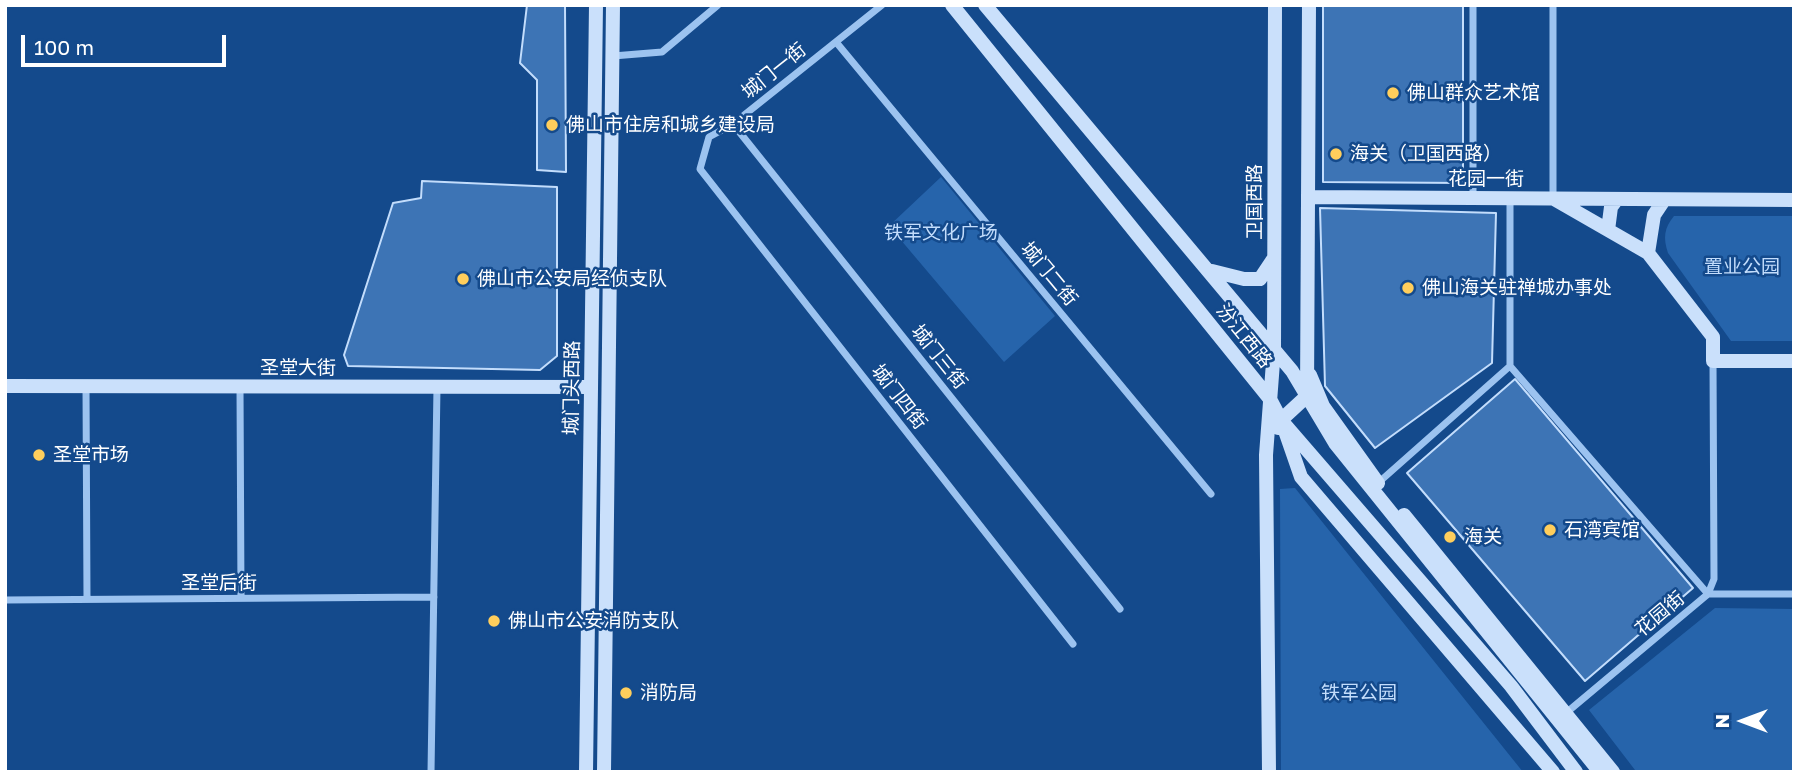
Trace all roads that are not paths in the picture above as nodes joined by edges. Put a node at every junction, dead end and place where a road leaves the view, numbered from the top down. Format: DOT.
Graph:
graph roads {
  1 [pos="596,5"];
  2 [pos="613,5"];
  3 [pos="718,5"];
  4 [pos="882,5"];
  5 [pos="952,5"];
  6 [pos="985,5"];
  7 [pos="1275,5"];
  8 [pos="1310,5"];
  9 [pos="1473,5"];
  10 [pos="1553,5"];
  11 [pos="836,41"];
  12 [pos="612,56"];
  13 [pos="733,124"];
  14 [pos="700,169"];
  15 [pos="1310,197"];
  16 [pos="1474,198"];
  17 [pos="1510,198"];
  18 [pos="1553,198"];
  19 [pos="1617,200"];
  20 [pos="1664,200"];
  21 [pos="1794,200"];
  22 [pos="1608,230"];
  23 [pos="1648,253"];
  24 [pos="1274,257"];
  25 [pos="1212,271"];
  26 [pos="1274,349"];
  27 [pos="1713,361"];
  28 [pos="1794,361"];
  29 [pos="1510,366"];
  30 [pos="1307,368"];
  31 [pos="5,386"];
  32 [pos="86,386"];
  33 [pos="240,387"];
  34 [pos="436,387"];
  35 [pos="591,387"];
  36 [pos="1307,396"];
  37 [pos="1270,400"];
  38 [pos="1281,420"];
  39 [pos="1266,455"];
  40 [pos="1371,482"];
  41 [pos="1211,494"];
  42 [pos="1414,574"];
  43 [pos="1708,594"];
  44 [pos="1794,594"];
  45 [pos="434,597"];
  46 [pos="241,598"];
  47 [pos="87,599"];
  48 [pos="5,600"];
  49 [pos="1413,607"];
  50 [pos="1120,609"];
  51 [pos="1449,614"];
  52 [pos="1073,644"];
  53 [pos="1517,682"];
  54 [pos="1566,713"];
  55 [pos="431,772"];
  56 [pos="586,772"];
  57 [pos="604,772"];
  58 [pos="1269,772"];
  59 [pos="1553,772"];
  60 [pos="1576,772"];
  61 [pos="1600,772"];
  62 [pos="1613,772"];
  1 -- 35 [label="main road, 城门头西路"];
  2 -- 12 [label="main road, 城门头西路"];
  3 -- 12 [label="street"];
  4 -- 11 [label="street, 城门一街"];
  5 -- 37 [label="main road, 汾江西路"];
  6 -- 25 [label="main road, 汾江西路"];
  7 -- 24 [label="main road, 卫国西路"];
  8 -- 15 [label="main road"];
  9 -- 16 [label="street"];
  10 -- 18 [label="street"];
  11 -- 13 [label="street, 城门一街"];
  11 -- 41 [label="street, 城门二街"];
  12 -- 57 [label="main road, 城门头西路"];
  13 -- 14 [label="street, 城门一街"];
  13 -- 50 [label="street, 城门三街"];
  14 -- 52 [label="street, 城门四街"];
  15 -- 16 [label="main road, 花园一街"];
  15 -- 30 [label="main road"];
  16 -- 17 [label="main road, 花园一街"];
  17 -- 18 [label="main road, 花园一街"];
  17 -- 29 [label="street"];
  18 -- 19 [label="main road, 花园一街"];
  18 -- 22 [label="main road"];
  19 -- 20 [label="main road, 花园一街"];
  19 -- 22 [label="main road"];
  20 -- 21 [label="main road, 花园一街"];
  20 -- 23 [label="main road"];
  22 -- 23 [label="main road"];
  23 -- 27 [label="main road"];
  24 -- 25 [label="main road"];
  24 -- 26 [label="main road, 卫国西路"];
  25 -- 26 [label="main road, 汾江西路"];
  26 -- 36 [label="main road, 汾江西路"];
  26 -- 37 [label="main road, 卫国西路"];
  27 -- 28 [label="main road"];
  27 -- 43 [label="street"];
  29 -- 40 [label="street"];
  29 -- 43 [label="street"];
  30 -- 36 [label="main road"];
  30 -- 40 [label="main road"];
  31 -- 32 [label="main road, 圣堂大街"];
  32 -- 33 [label="main road, 圣堂大街"];
  32 -- 47 [label="street"];
  33 -- 34 [label="main road, 圣堂大街"];
  33 -- 46 [label="street"];
  34 -- 35 [label="main road, 圣堂大街"];
  34 -- 45 [label="street"];
  35 -- 56 [label="main road, 城门头西路"];
  36 -- 38 [label="main road"];
  36 -- 40 [label="main road, 汾江西路"];
  37 -- 38 [label="main road, 汾江西路"];
  37 -- 39 [label="main road, 卫国西路"];
  38 -- 39 [label="main road"];
  38 -- 42 [label="main road, 汾江西路"];
  38 -- 49 [label="main road"];
  39 -- 58 [label="main road"];
  40 -- 53 [label="main road, 汾江西路"];
  40 -- 54 [label="main road"];
  42 -- 49 [label="main road"];
  42 -- 51 [label="main road, 汾江西路"];
  43 -- 44 [label="street, 花园街"];
  43 -- 54 [label="street, 花园街"];
  45 -- 46 [label="street, 圣堂后街"];
  45 -- 55 [label="street"];
  46 -- 47 [label="street, 圣堂后街"];
  47 -- 48 [label="street, 圣堂后街"];
  49 -- 51 [label="main road"];
  49 -- 59 [label="main road"];
  51 -- 53 [label="main road, 汾江西路"];
  53 -- 60 [label="main road"];
  53 -- 61 [label="main road"];
  54 -- 62 [label="main road"];
}
